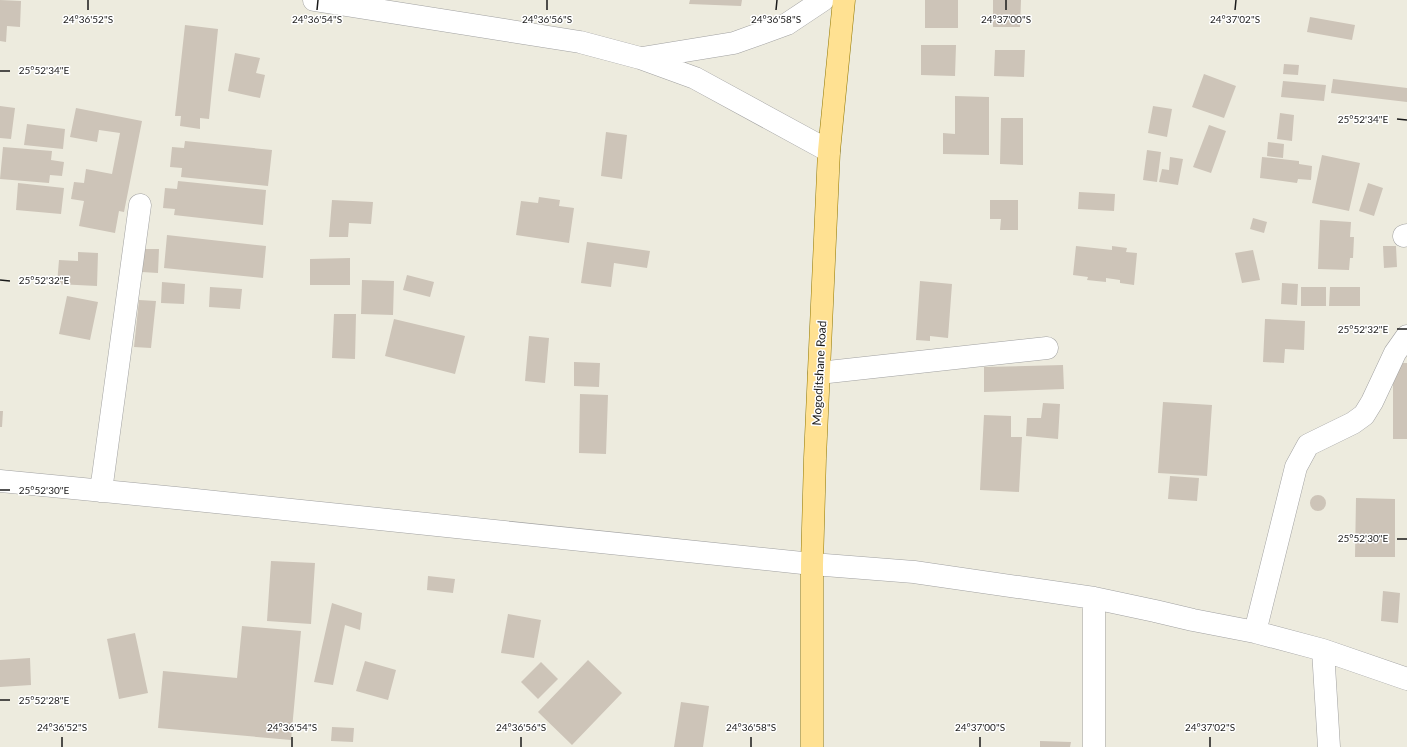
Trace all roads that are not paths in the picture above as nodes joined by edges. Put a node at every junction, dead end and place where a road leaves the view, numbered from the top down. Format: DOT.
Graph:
graph roads {
  1 [pos="314,0"];
  2 [pos="823,0"];
  3 [pos="844,0"];
  4 [pos="640,58"];
  5 [pos="829,151"];
  6 [pos="140,205"];
  7 [pos="1407,336"];
  8 [pos="1047,348"];
  9 [pos="819,373"];
  10 [pos="0,481"];
  11 [pos="101,491"];
  12 [pos="812,564"];
  13 [pos="1094,598"];
  14 [pos="1255,632"];
  15 [pos="1323,650"];
  16 [pos="1407,679"];
  17 [pos="812,747"];
  18 [pos="1094,747"];
  19 [pos="1329,747"];
  1 -- 4 [label="street"];
  2 -- 4 [label="street"];
  3 -- 5 [label="main road, Mogoditshane Road"];
  4 -- 5 [label="street"];
  5 -- 9 [label="main road, Mogoditshane Road"];
  6 -- 11 [label="street"];
  7 -- 14 [label="street"];
  8 -- 9 [label="street"];
  9 -- 12 [label="main road, Mogoditshane Road"];
  10 -- 11 [label="street"];
  11 -- 12 [label="street"];
  12 -- 13 [label="street"];
  12 -- 17 [label="main road, Mogoditshane Road"];
  13 -- 14 [label="street"];
  13 -- 18 [label="street"];
  14 -- 15 [label="street"];
  15 -- 16 [label="street"];
  15 -- 19 [label="street"];
}
